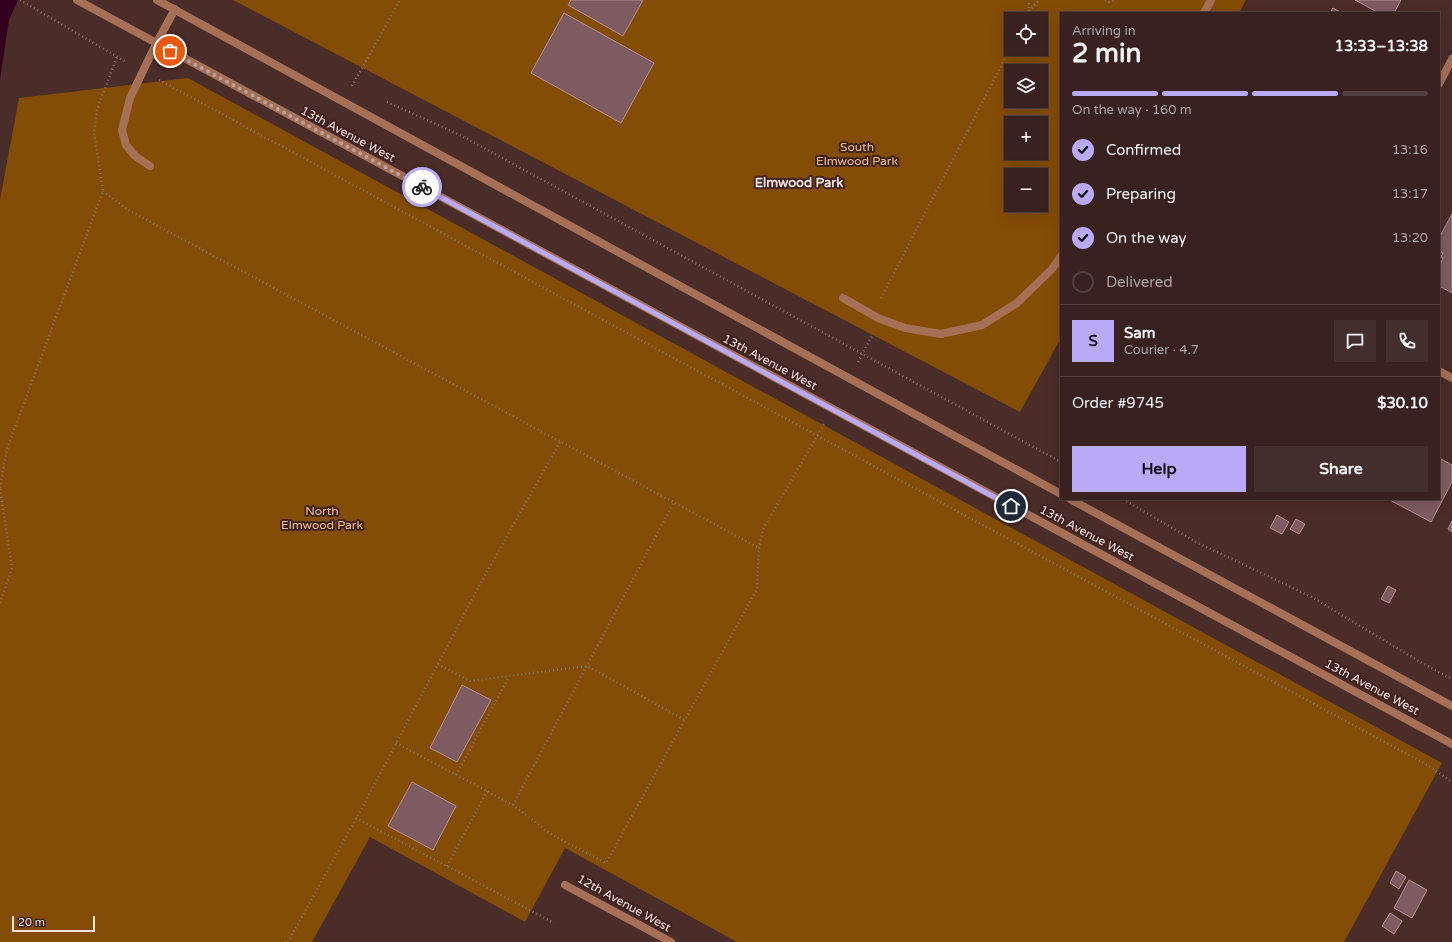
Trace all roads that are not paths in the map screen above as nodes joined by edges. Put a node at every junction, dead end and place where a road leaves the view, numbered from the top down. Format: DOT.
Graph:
graph roads {
  1 [pos="77,0"];
  2 [pos="157,0"];
  3 [pos="1211,0"];
  4 [pos="175,9"];
  5 [pos="1205,12"];
  6 [pos="156,44"];
  7 [pos="1452,60"];
  8 [pos="1440,82"];
  9 [pos="150,166"];
  10 [pos="1060,257"];
  11 [pos="843,298"];
  12 [pos="1440,372"];
  13 [pos="1452,378"];
  14 [pos="1060,493"];
  15 [pos="1072,500"];
  16 [pos="1452,706"];
  17 [pos="1452,744"];
  18 [pos="565,884"];
  19 [pos="671,942"];
  1 -- 6 [label="street, 13th Avenue West"];
  2 -- 4 [label="street, 13th Avenue West"];
  3 -- 5 [label="street"];
  4 -- 6 [label="street"];
  4 -- 14 [label="street, 13th Avenue West"];
  6 -- 9 [label="street"];
  6 -- 17 [label="street, 13th Avenue West"];
  7 -- 8 [label="street"];
  10 -- 11 [label="street"];
  12 -- 13 [label="street"];
  15 -- 16 [label="street, 13th Avenue West"];
  18 -- 19 [label="street, 12th Avenue West"];
}
